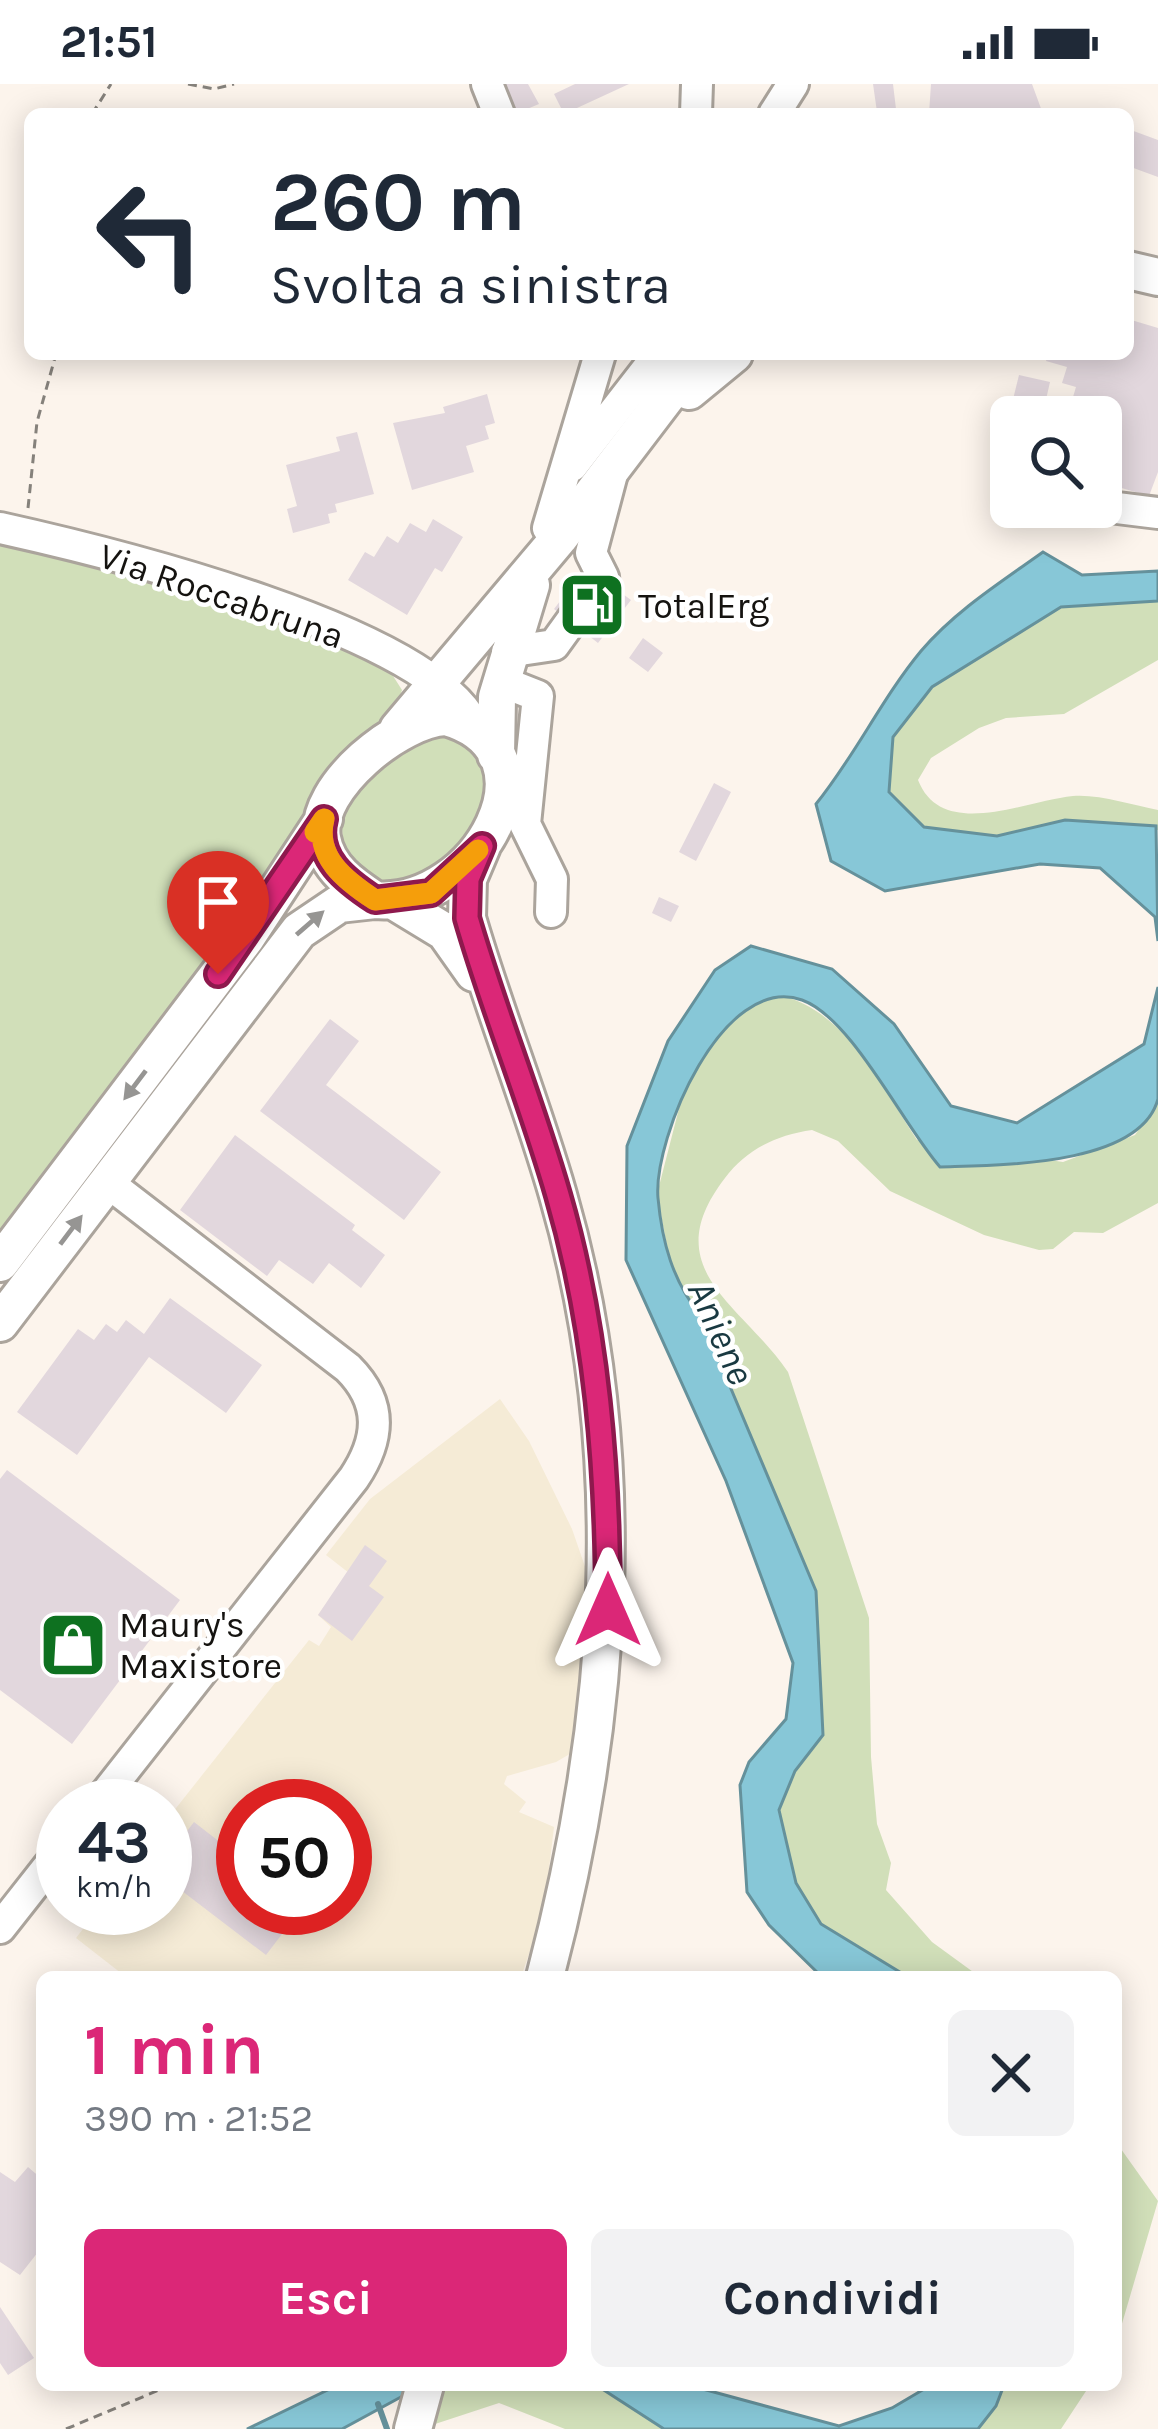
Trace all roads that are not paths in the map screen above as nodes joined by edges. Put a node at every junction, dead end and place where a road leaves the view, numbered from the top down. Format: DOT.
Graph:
graph roads {
  1 [pos="601,360"];
  2 [pos="654,360"];
  3 [pos="696,360"];
  4 [pos="727,360"];
  5 [pos="645,428"];
  6 [pos="612,471"];
  7 [pos="560,480"];
  8 [pos="1122,509"];
  9 [pos="1158,513"];
  10 [pos="12,530"];
  11 [pos="549,551"];
  12 [pos="504,666"];
  13 [pos="436,681"];
  14 [pos="398,729"];
  15 [pos="486,742"];
  16 [pos="324,819"];
  17 [pos="482,846"];
  18 [pos="385,900"];
  19 [pos="551,912"];
  20 [pos="491,1001"];
  21 [pos="107,1182"];
  22 [pos="0,1263"];
  23 [pos="0,1323"];
  24 [pos="117,1779"];
  25 [pos="36,1882"];
  26 [pos="0,1928"];
  27 [pos="546,1971"];
  28 [pos="423,2391"];
  29 [pos="413,2429"];
  1 -- 7 [label="street"];
  2 -- 7 [label="street"];
  3 -- 5 [label="main road"];
  4 -- 5 [label="main road"];
  5 -- 6 [label="main road"];
  6 -- 11 [label="main road"];
  6 -- 12 [label="street"];
  7 -- 11 [label="street"];
  8 -- 9 [label="street"];
  10 -- 13 [label="street, Via Roccabruna"];
  11 -- 12 [label="main road"];
  11 -- 13 [label="main road"];
  12 -- 15 [label="main road"];
  12 -- 19 [label="street"];
  13 -- 14 [label="main road"];
  13 -- 15 [label="street"];
  14 -- 15 [label="main road"];
  14 -- 16 [label="main road"];
  15 -- 17 [label="main road"];
  16 -- 18 [label="main road"];
  16 -- 22 [label="main road, one-way"];
  17 -- 18 [label="main road"];
  17 -- 20 [label="main road"];
  18 -- 20 [label="main road"];
  21 -- 18 [label="main road, one-way"];
  20 -- 27 [label="main road"];
  23 -- 21 [label="main road, one-way"];
  21 -- 24 [label="street"];
  25 -- 26 [label="street"];
  28 -- 29 [label="main road"];
}
